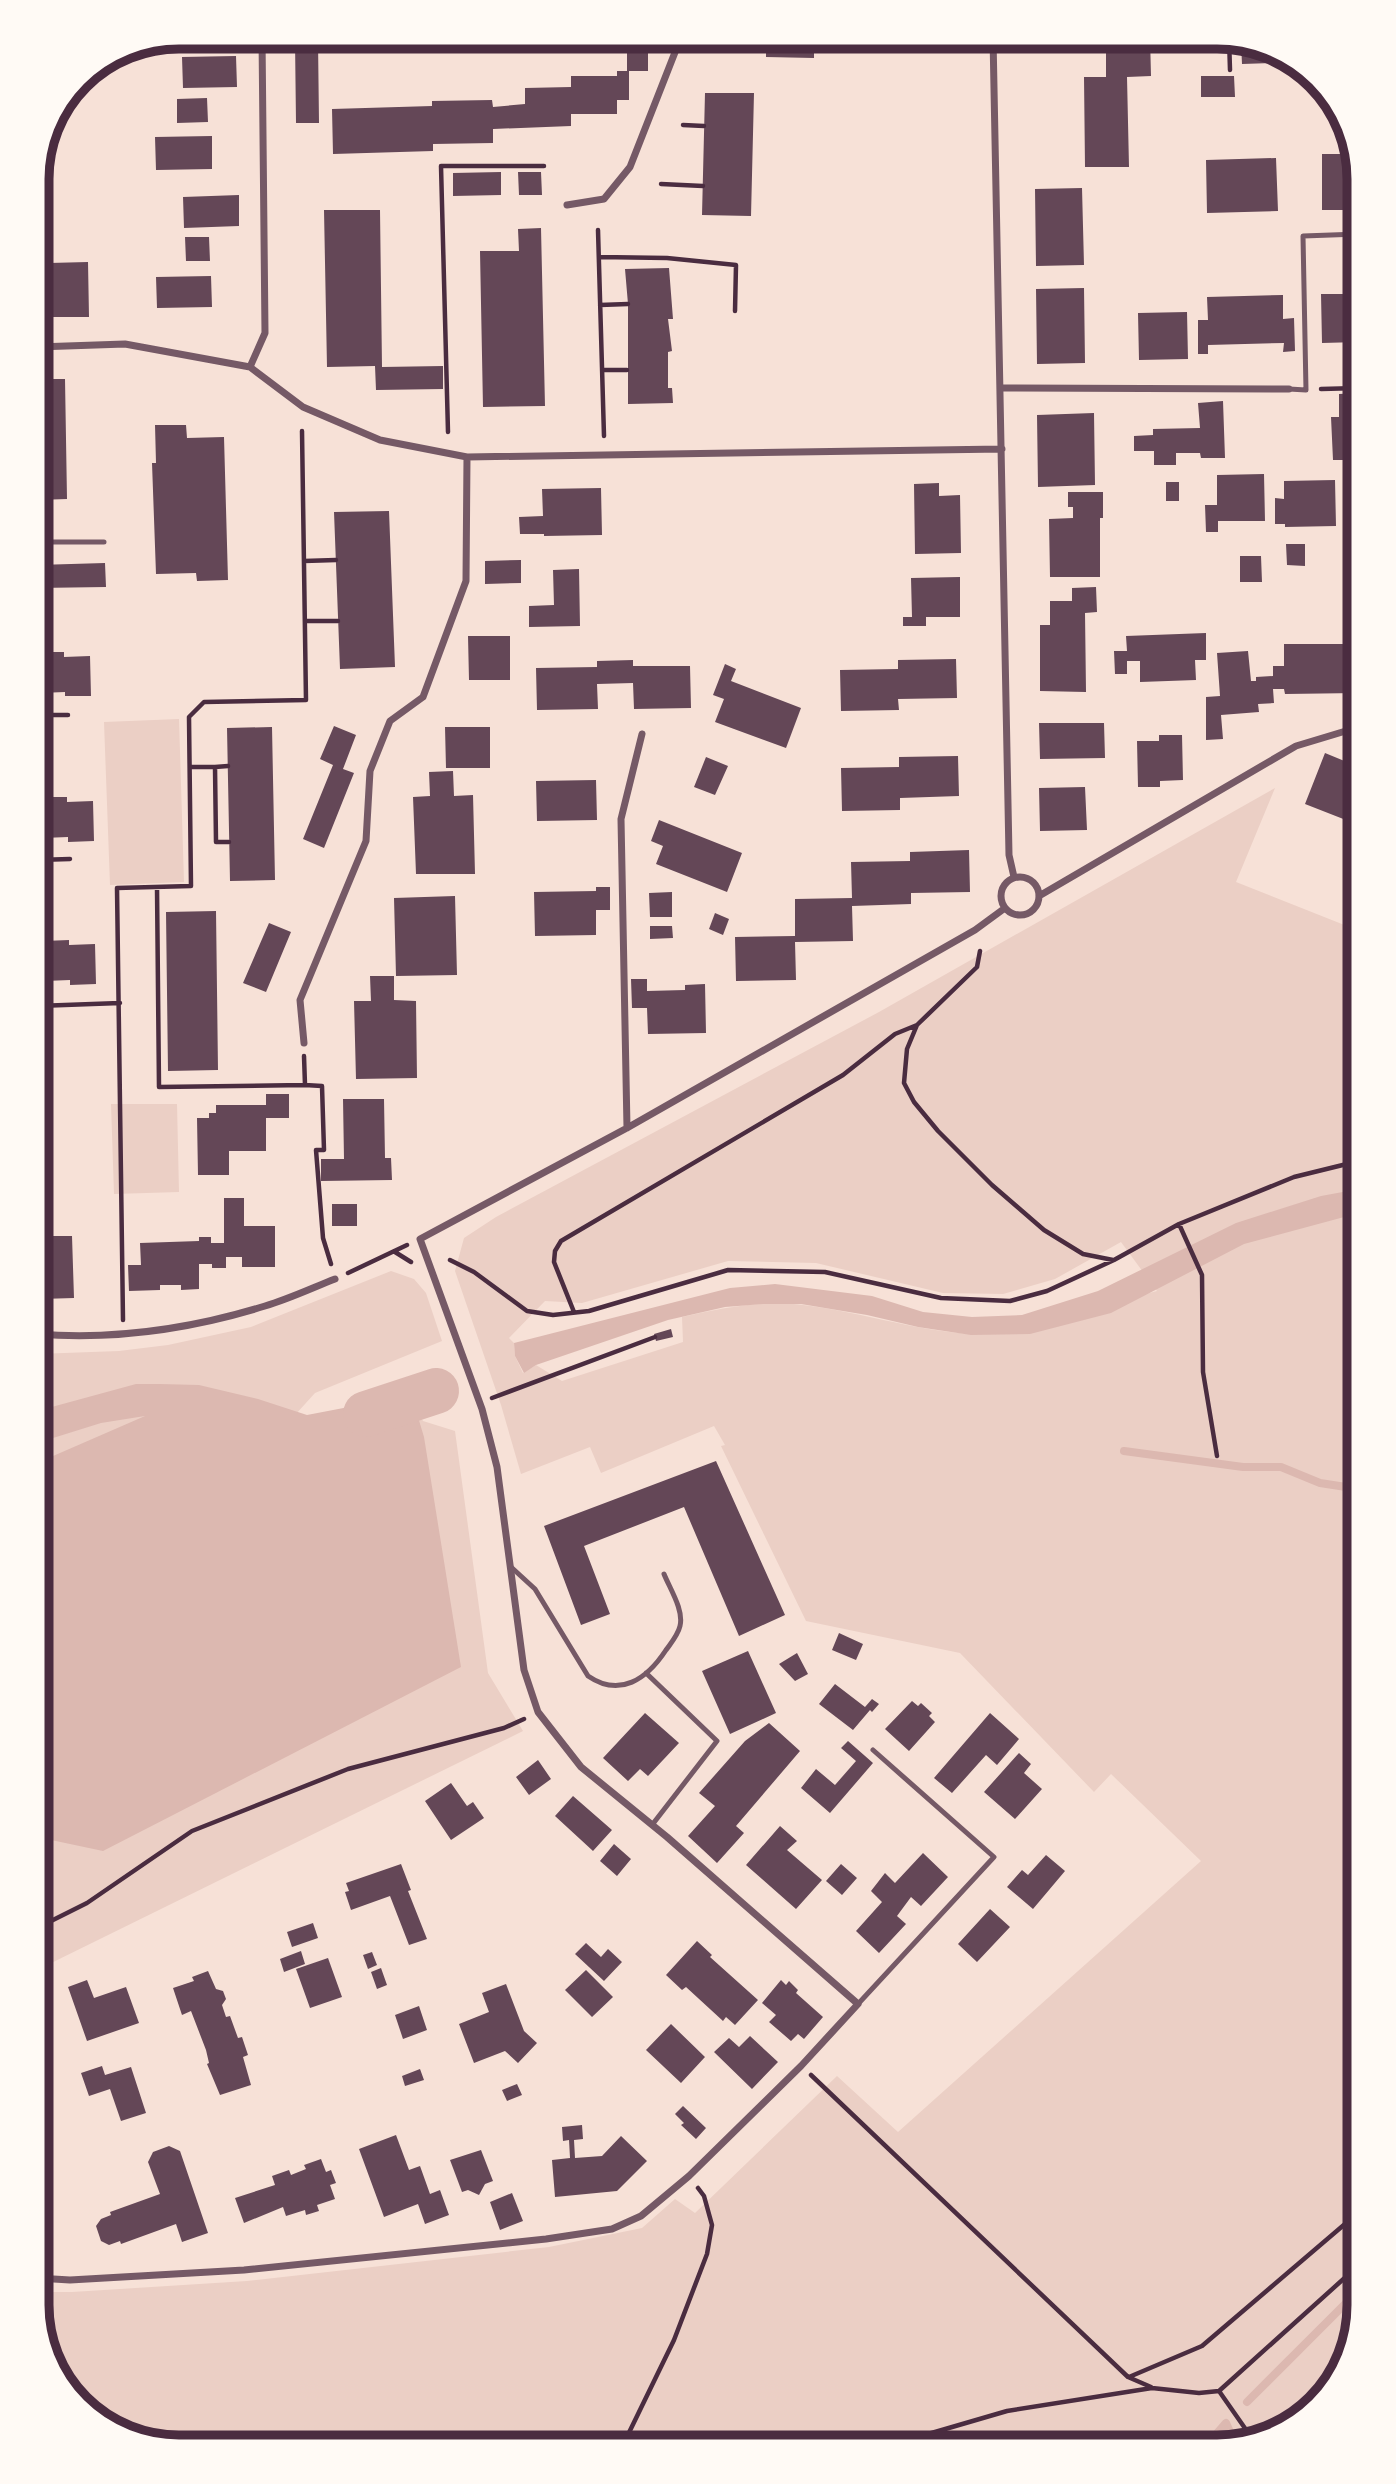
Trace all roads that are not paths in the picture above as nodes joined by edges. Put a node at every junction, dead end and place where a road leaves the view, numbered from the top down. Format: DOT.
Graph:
graph roads {
  1 [pos="262,49"];
  2 [pos="676,49"];
  3 [pos="993,49"];
  4 [pos="567,205"];
  5 [pos="1347,234"];
  6 [pos="49,347"];
  7 [pos="250,367"];
  8 [pos="1001,388"];
  9 [pos="1289,389"];
  10 [pos="1002,449"];
  11 [pos="467,457"];
  12 [pos="49,542"];
  13 [pos="104,542"];
  14 [pos="1347,730"];
  15 [pos="642,734"];
  16 [pos="1014,877"];
  17 [pos="1039,896"];
  18 [pos="1005,908"];
  19 [pos="304,1043"];
  20 [pos="627,1128"];
  21 [pos="335,1279"];
  22 [pos="49,1335"];
  23 [pos="509,1565"];
  24 [pos="664,1574"];
  25 [pos="646,1673"];
  26 [pos="873,1749"];
  27 [pos="652,1825"];
  28 [pos="858,2004"];
  29 [pos="49,2279"];
  1 -- 7 [label="street"];
  2 -- 4 [label="street"];
  3 -- 8 [label="street"];
  5 -- 9 [label="lane"];
  6 -- 7 [label="street"];
  7 -- 11 [label="street"];
  8 -- 9 [label="street"];
  8 -- 10 [label="street"];
  10 -- 11 [label="street"];
  10 -- 16 [label="street"];
  11 -- 19 [label="street"];
  12 -- 13 [label="lane"];
  14 -- 17 [label="street"];
  15 -- 20 [label="street"];
  16 -- 17 [label="street"];
  16 -- 18 [label="street"];
  17 -- 18 [label="street"];
  18 -- 20 [label="street"];
  20 -- 23 [label="street"];
  21 -- 22 [label="street"];
  23 -- 25 [label="lane"];
  23 -- 27 [label="street"];
  24 -- 25 [label="lane"];
  25 -- 27 [label="lane"];
  26 -- 28 [label="lane"];
  27 -- 28 [label="street"];
  28 -- 29 [label="street"];
}
